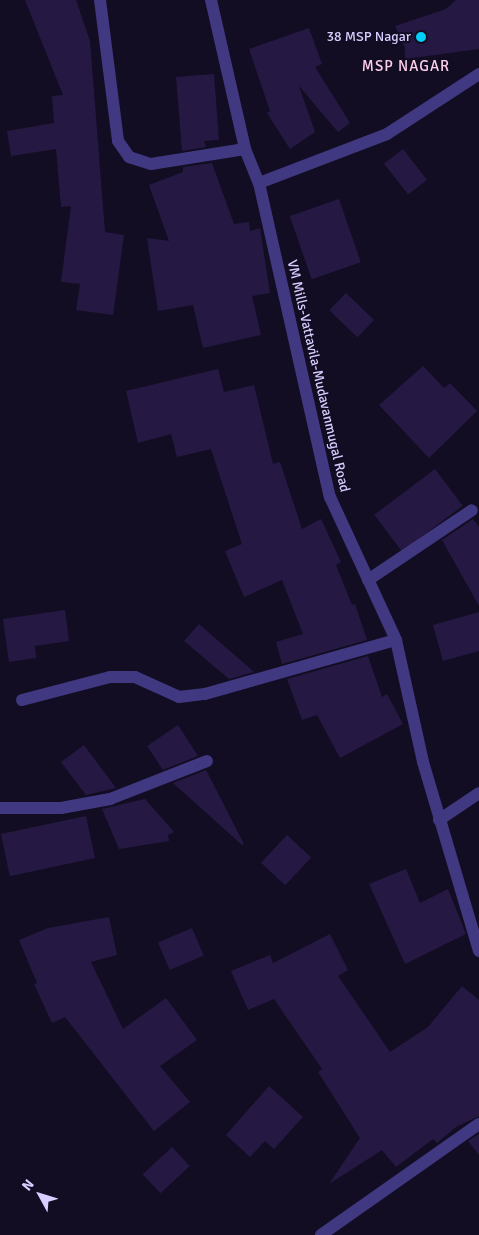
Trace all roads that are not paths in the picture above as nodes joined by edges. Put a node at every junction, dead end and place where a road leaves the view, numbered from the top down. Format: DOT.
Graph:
graph roads {
  1 [pos="100,0"];
  2 [pos="211,0"];
  3 [pos="479,74"];
  4 [pos="245,149"];
  5 [pos="259,183"];
  6 [pos="472,510"];
  7 [pos="368,580"];
  8 [pos="396,640"];
  9 [pos="22,700"];
  10 [pos="207,761"];
  11 [pos="479,793"];
  12 [pos="0,808"];
  13 [pos="439,820"];
  14 [pos="479,951"];
  15 [pos="479,1124"];
  16 [pos="322,1235"];
  1 -- 4 [label="street"];
  2 -- 4 [label="street, VM Mills-Vattavila-Mudavanmugal Road"];
  3 -- 5 [label="street"];
  4 -- 5 [label="street, VM Mills-Vattavila-Mudavanmugal Road"];
  5 -- 7 [label="street, VM Mills-Vattavila-Mudavanmugal Road"];
  6 -- 7 [label="street"];
  7 -- 8 [label="street, VM Mills-Vattavila-Mudavanmugal Road"];
  8 -- 9 [label="street"];
  8 -- 13 [label="street, VM Mills-Vattavila-Mudavanmugal Road"];
  10 -- 12 [label="street"];
  11 -- 13 [label="street"];
  13 -- 14 [label="street, VM Mills-Vattavila-Mudavanmugal Road"];
  15 -- 16 [label="street"];
}
